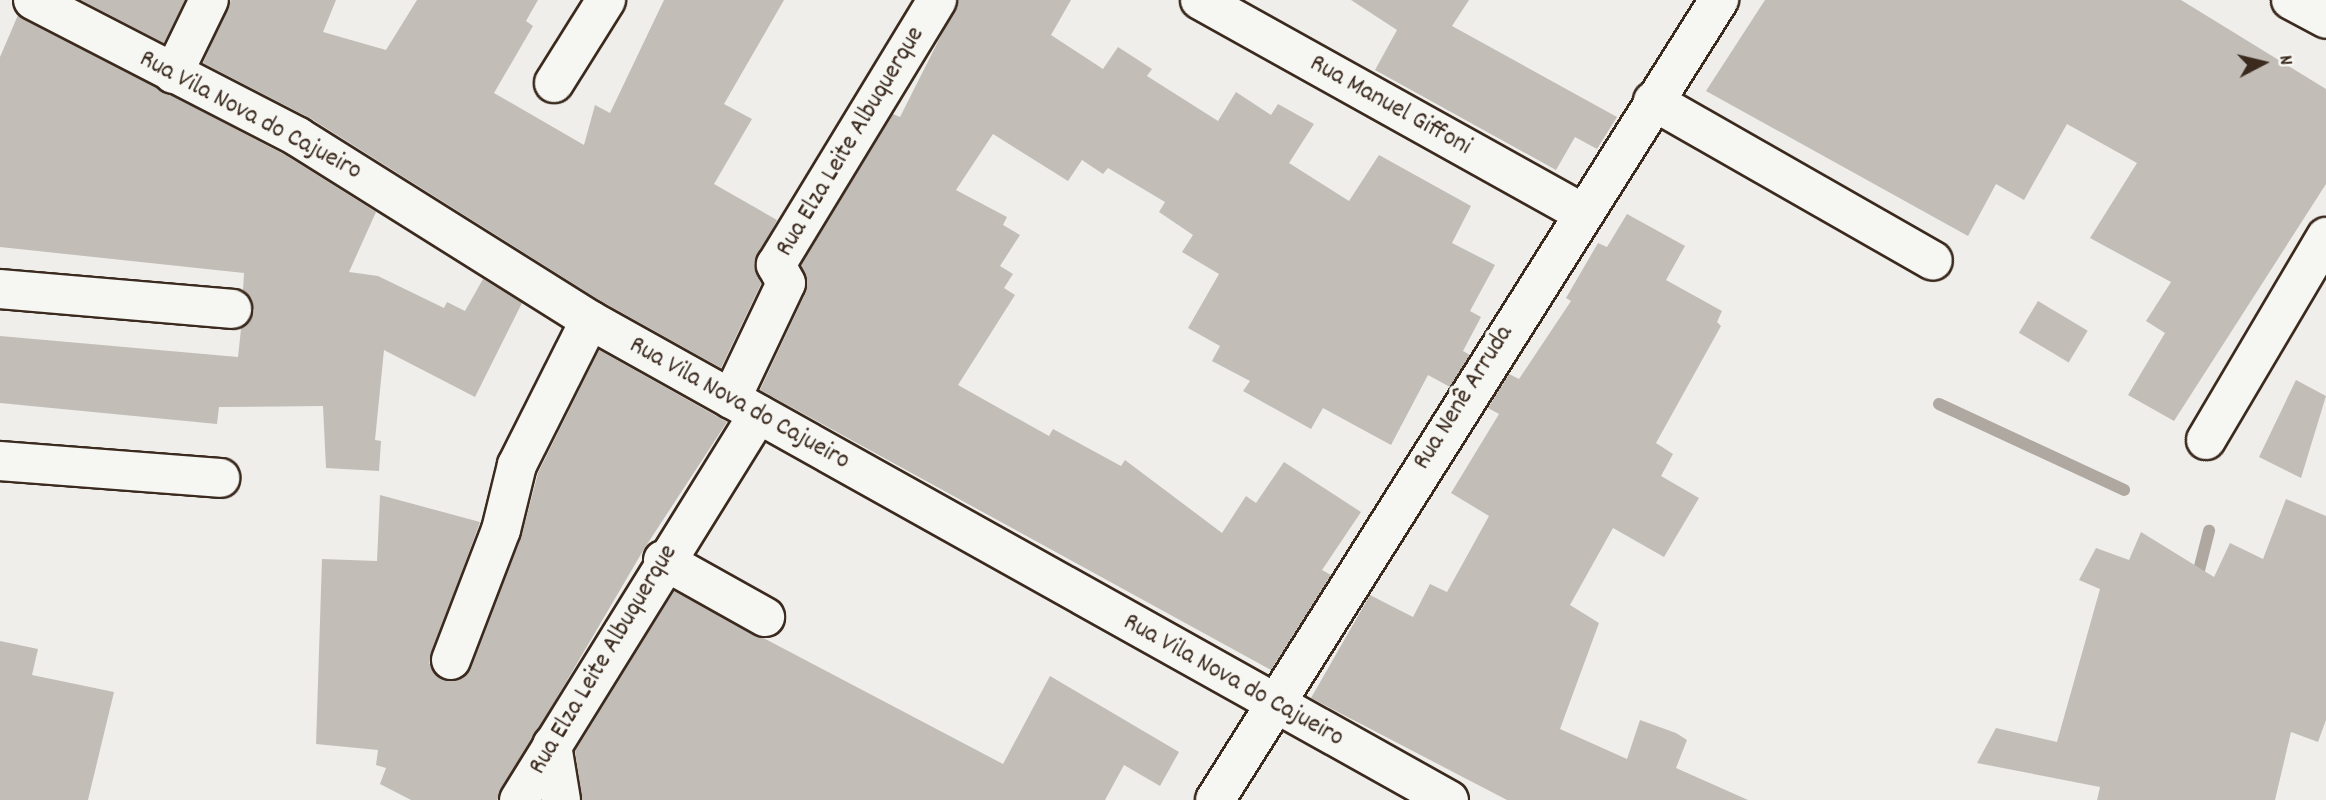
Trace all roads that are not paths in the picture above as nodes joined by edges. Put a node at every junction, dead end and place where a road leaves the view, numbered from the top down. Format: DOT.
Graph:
graph roads {
  1 [pos="33,0"];
  2 [pos="209,0"];
  3 [pos="606,0"];
  4 [pos="937,0"];
  5 [pos="1200,0"];
  6 [pos="1719,0"];
  7 [pos="2291,0"];
  8 [pos="2326,19"];
  9 [pos="173,74"];
  10 [pos="554,83"];
  11 [pos="1653,101"];
  12 [pos="1581,212"];
  13 [pos="2326,237"];
  14 [pos="1933,261"];
  15 [pos="0,289"];
  16 [pos="232,309"];
  17 [pos="590,320"];
  18 [pos="744,406"];
  19 [pos="2206,440"];
  20 [pos="0,461"];
  21 [pos="220,478"];
  22 [pos="663,560"];
  23 [pos="765,617"];
  24 [pos="451,660"];
  25 [pos="1273,704"];
  26 [pos="552,745"];
  27 [pos="519,800"];
  28 [pos="561,800"];
  29 [pos="1214,800"];
  30 [pos="1449,800"];
  1 -- 9 [label="street, Rua Vila Nova do Cajueiro"];
  2 -- 9 [label="street"];
  3 -- 10 [label="street"];
  4 -- 18 [label="street, Rua Elza Leite Albuquerque"];
  5 -- 12 [label="street, Rua Manuel Giffoni"];
  6 -- 11 [label="street, Rua Nenê Arruda"];
  7 -- 8 [label="street"];
  9 -- 17 [label="street, Rua Vila Nova do Cajueiro"];
  11 -- 12 [label="street, Rua Nenê Arruda"];
  11 -- 14 [label="street"];
  12 -- 25 [label="street, Rua Nenê Arruda"];
  13 -- 19 [label="street"];
  15 -- 16 [label="street"];
  17 -- 18 [label="street, Rua Vila Nova do Cajueiro"];
  17 -- 24 [label="street"];
  18 -- 22 [label="street, Rua Elza Leite Albuquerque"];
  18 -- 25 [label="street, Rua Vila Nova do Cajueiro"];
  20 -- 21 [label="street"];
  22 -- 23 [label="street"];
  22 -- 26 [label="street, Rua Elza Leite Albuquerque"];
  25 -- 29 [label="street, Rua Nenê Arruda"];
  25 -- 30 [label="street, Rua Vila Nova do Cajueiro"];
  26 -- 27 [label="street, Rua Elza Leite Albuquerque"];
  26 -- 28 [label="street"];
}
